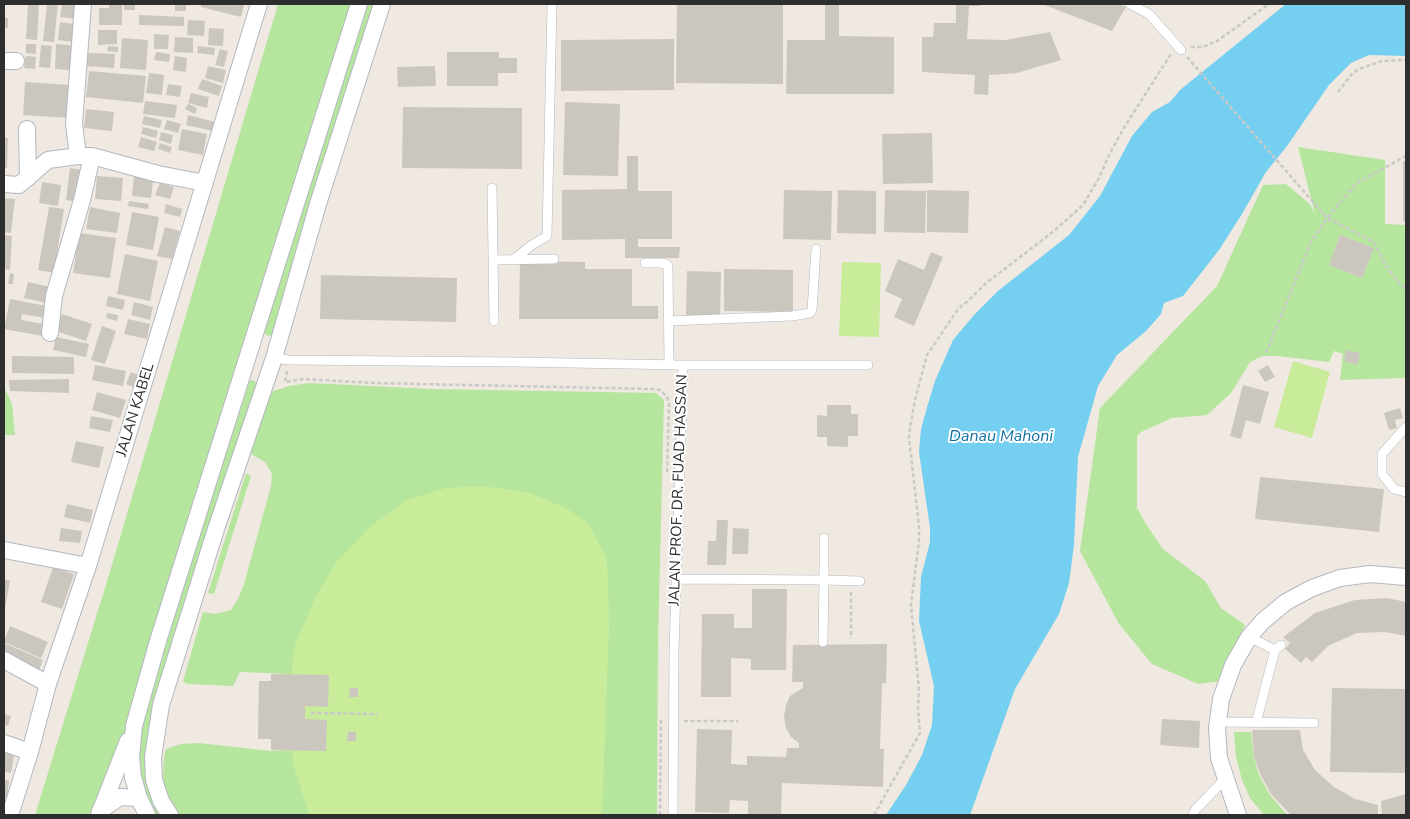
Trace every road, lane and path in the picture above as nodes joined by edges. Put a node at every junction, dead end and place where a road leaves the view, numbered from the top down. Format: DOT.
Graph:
graph roads {
  1 [pos="83,4"];
  2 [pos="259,4"];
  3 [pos="359,4"];
  4 [pos="382,4"];
  5 [pos="552,4"];
  6 [pos="1130,4"];
  7 [pos="1268,4"];
  8 [pos="1179,49"];
  9 [pos="1406,60"];
  10 [pos="1338,92"];
  11 [pos="27,129"];
  12 [pos="85,156"];
  13 [pos="1406,156"];
  14 [pos="28,178"];
  15 [pos="205,183"];
  16 [pos="4,184"];
  17 [pos="492,188"];
  18 [pos="1327,218"];
  19 [pos="816,248"];
  20 [pos="554,258"];
  21 [pos="493,260"];
  22 [pos="513,260"];
  23 [pos="645,263"];
  24 [pos="1406,288"];
  25 [pos="494,320"];
  26 [pos="668,320"];
  27 [pos="50,333"];
  28 [pos="251,349"];
  29 [pos="1266,352"];
  30 [pos="281,359"];
  31 [pos="668,365"];
  32 [pos="684,365"];
  33 [pos="868,365"];
  34 [pos="1406,427"];
  35 [pos="667,484"];
  36 [pos="1406,492"];
  37 [pos="824,538"];
  38 [pos="4,550"];
  39 [pos="88,566"];
  40 [pos="1406,577"];
  41 [pos="677,579"];
  42 [pos="824,580"];
  43 [pos="850,581"];
  44 [pos="860,581"];
  45 [pos="1249,637"];
  46 [pos="851,638"];
  47 [pos="823,642"];
  48 [pos="4,660"];
  49 [pos="48,684"];
  50 [pos="661,711"];
  51 [pos="311,713"];
  52 [pos="377,714"];
  53 [pos="673,720"];
  54 [pos="738,722"];
  55 [pos="1218,722"];
  56 [pos="1256,723"];
  57 [pos="1314,723"];
  58 [pos="134,726"];
  59 [pos="4,743"];
  60 [pos="30,752"];
  61 [pos="1225,779"];
  62 [pos="138,798"];
  63 [pos="9,810"];
  64 [pos="99,813"];
  65 [pos="147,815"];
  66 [pos="170,815"];
  67 [pos="660,815"];
  68 [pos="673,815"];
  69 [pos="874,815"];
  70 [pos="1192,815"];
  71 [pos="1237,815"];
  1 -- 12 [label="street"];
  2 -- 15 [label="street, JALAN KABEL"];
  3 -- 28 [label="street"];
  4 -- 30 [label="street"];
  5 -- 22 [label="lane"];
  6 -- 8 [label="lane"];
  7 -- 8 [label="path"];
  8 -- 18 [label="path"];
  8 -- 69 [label="path"];
  9 -- 10 [label="path"];
  11 -- 14 [label="street"];
  12 -- 14 [label="street"];
  12 -- 15 [label="street"];
  12 -- 27 [label="street"];
  13 -- 18 [label="path"];
  14 -- 16 [label="street"];
  15 -- 39 [label="street, JALAN KABEL"];
  17 -- 21 [label="lane"];
  18 -- 24 [label="path"];
  18 -- 29 [label="path"];
  19 -- 26 [label="lane"];
  20 -- 22 [label="lane"];
  21 -- 22 [label="lane"];
  21 -- 25 [label="lane"];
  23 -- 26 [label="lane"];
  26 -- 31 [label="lane"];
  28 -- 30 [label="street"];
  28 -- 58 [label="street"];
  30 -- 31 [label="lane, JALAN PROF. DR. FUAD HASSAN"];
  30 -- 35 [label="path"];
  30 -- 66 [label="street"];
  31 -- 32 [label="lane, JALAN PROF. DR. FUAD HASSAN"];
  32 -- 33 [label="lane"];
  32 -- 41 [label="lane, JALAN PROF. DR. FUAD HASSAN"];
  34 -- 36 [label="lane"];
  37 -- 42 [label="lane"];
  38 -- 39 [label="street"];
  39 -- 49 [label="street, JALAN KABEL"];
  40 -- 45 [label="street"];
  41 -- 42 [label="lane"];
  41 -- 53 [label="lane, JALAN PROF. DR. FUAD HASSAN"];
  42 -- 43 [label="lane"];
  42 -- 47 [label="lane"];
  43 -- 44 [label="lane"];
  43 -- 46 [label="path"];
  45 -- 55 [label="street"];
  45 -- 56 [label="lane"];
  48 -- 49 [label="street"];
  49 -- 60 [label="street, JALAN KABEL"];
  50 -- 67 [label="path"];
  51 -- 52 [label="path"];
  53 -- 54 [label="path"];
  53 -- 68 [label="lane, JALAN PROF. DR. FUAD HASSAN"];
  55 -- 56 [label="lane"];
  55 -- 61 [label="street"];
  56 -- 57 [label="lane"];
  58 -- 62 [label="street"];
  58 -- 64 [label="street"];
  59 -- 60 [label="street"];
  60 -- 63 [label="street, JALAN KABEL"];
  61 -- 70 [label="lane"];
  61 -- 71 [label="street"];
  62 -- 64 [label="street"];
  62 -- 65 [label="street"];
}
